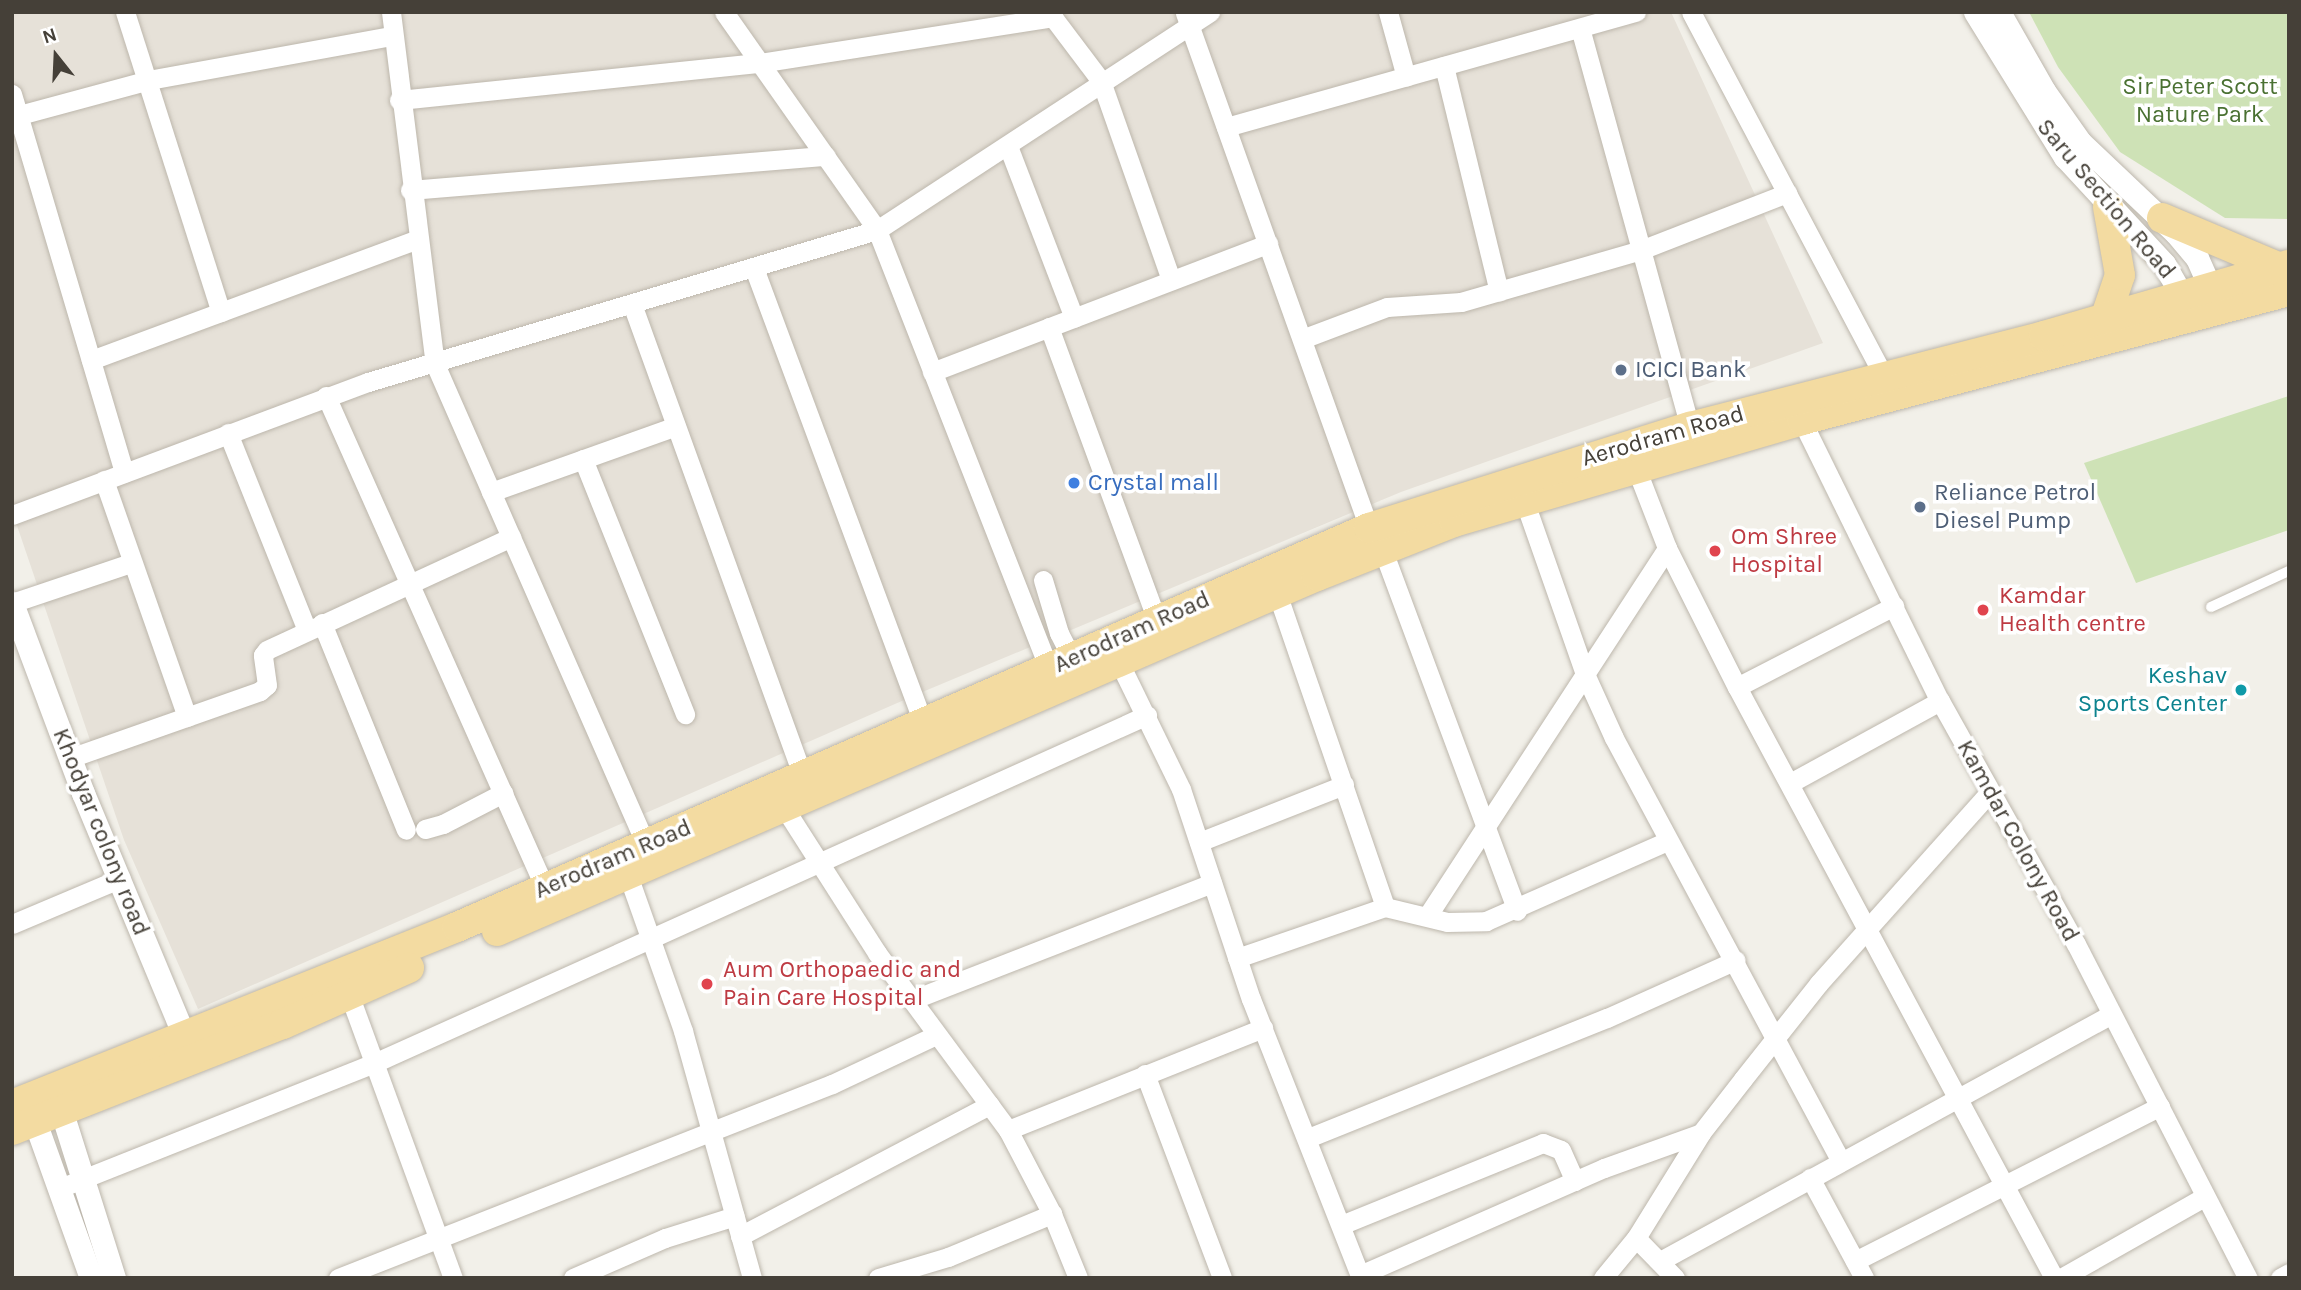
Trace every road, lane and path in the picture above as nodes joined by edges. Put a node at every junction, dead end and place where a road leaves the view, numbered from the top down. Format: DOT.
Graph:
graph roads {
  1 [pos="125,12"];
  2 [pos="724,12"];
  3 [pos="1210,12"];
  4 [pos="1388,12"];
  5 [pos="1636,12"];
  6 [pos="1691,12"];
  7 [pos="1975,12"];
  8 [pos="1999,12"];
  9 [pos="394,13"];
  10 [pos="1051,15"];
  11 [pos="1187,19"];
  12 [pos="1580,28"];
  13 [pos="392,36"];
  14 [pos="760,63"];
  15 [pos="1444,66"];
  16 [pos="1406,77"];
  17 [pos="149,80"];
  18 [pos="1101,81"];
  19 [pos="12,93"];
  20 [pos="398,100"];
  21 [pos="15,116"];
  22 [pos="1226,127"];
  23 [pos="1008,146"];
  24 [pos="826,156"];
  25 [pos="410,190"];
  26 [pos="1787,193"];
  27 [pos="2108,207"];
  28 [pos="2162,218"];
  29 [pos="877,230"];
  30 [pos="416,240"];
  31 [pos="1268,244"];
  32 [pos="1641,250"];
  33 [pos="754,268"];
  34 [pos="2285,274"];
  35 [pos="1171,281"];
  36 [pos="1499,292"];
  37 [pos="2201,300"];
  38 [pos="632,303"];
  39 [pos="221,312"];
  40 [pos="1073,318"];
  41 [pos="2105,319"];
  42 [pos="1049,327"];
  43 [pos="1302,339"];
  44 [pos="91,360"];
  45 [pos="435,364"];
  46 [pos="932,372"];
  47 [pos="1884,376"];
  48 [pos="326,396"];
  49 [pos="1796,411"];
  50 [pos="676,426"];
  51 [pos="1690,427"];
  52 [pos="228,433"];
  53 [pos="583,459"];
  54 [pos="1636,468"];
  55 [pos="124,472"];
  56 [pos="104,480"];
  57 [pos="491,492"];
  58 [pos="1524,500"];
  59 [pos="12,515"];
  60 [pos="511,537"];
  61 [pos="1376,538"];
  62 [pos="1667,548"];
  63 [pos="131,563"];
  64 [pos="2289,571"];
  65 [pos="1043,580"];
  66 [pos="409,582"];
  67 [pos="1277,593"];
  68 [pos="12,603"];
  69 [pos="1894,606"];
  70 [pos="2211,607"];
  71 [pos="1157,620"];
  72 [pos="315,627"];
  73 [pos="1119,662"];
  74 [pos="1061,664"];
  75 [pos="1585,674"];
  76 [pos="1737,687"];
  77 [pos="1940,701"];
  78 [pos="685,714"];
  79 [pos="1147,715"];
  80 [pos="187,717"];
  81 [pos="924,724"];
  82 [pos="70,758"];
  83 [pos="803,778"];
  84 [pos="1790,783"];
  85 [pos="1344,785"];
  86 [pos="503,793"];
  87 [pos="1989,793"];
  88 [pos="785,809"];
  89 [pos="1487,829"];
  90 [pos="1667,841"];
  91 [pos="1199,842"];
  92 [pos="632,860"];
  93 [pos="819,863"];
  94 [pos="121,878"];
  95 [pos="1212,883"];
  96 [pos="545,888"];
  97 [pos="1385,907"];
  98 [pos="1517,911"];
  99 [pos="1428,915"];
  100 [pos="12,924"];
  101 [pos="1869,926"];
  102 [pos="651,938"];
  103 [pos="1237,958"];
  104 [pos="1735,960"];
  105 [pos="346,985"];
  106 [pos="912,1000"];
  107 [pos="2110,1015"];
  108 [pos="1263,1028"];
  109 [pos="936,1035"];
  110 [pos="1777,1035"];
  111 [pos="189,1048"];
  112 [pos="372,1064"];
  113 [pos="1144,1074"];
  114 [pos="1958,1098"];
  115 [pos="990,1105"];
  116 [pos="2160,1106"];
  117 [pos="33,1109"];
  118 [pos="710,1130"];
  119 [pos="1007,1130"];
  120 [pos="1701,1133"];
  121 [pos="1308,1138"];
  122 [pos="1841,1161"];
  123 [pos="84,1178"];
  124 [pos="1810,1178"];
  125 [pos="1575,1181"];
  126 [pos="2004,1185"];
  127 [pos="61,1188"];
  128 [pos="2204,1197"];
  129 [pos="1052,1214"];
  130 [pos="735,1216"];
  131 [pos="1341,1225"];
  132 [pos="740,1236"];
  133 [pos="437,1237"];
  134 [pos="1636,1238"];
  135 [pos="1660,1261"];
  136 [pos="1859,1269"];
  137 [pos="2289,1273"];
  138 [pos="1361,1277"];
  139 [pos="92,1278"];
  140 [pos="114,1278"];
  141 [pos="338,1278"];
  142 [pos="453,1278"];
  143 [pos="573,1278"];
  144 [pos="752,1278"];
  145 [pos="878,1278"];
  146 [pos="1078,1278"];
  147 [pos="1222,1278"];
  148 [pos="1603,1278"];
  149 [pos="1675,1278"];
  150 [pos="2054,1278"];
  151 [pos="2061,1278"];
  152 [pos="2248,1278"];
  153 [pos="2280,1278"];
  1 -- 17 [label="street"];
  2 -- 14 [label="street"];
  3 -- 11 [label="street"];
  4 -- 16 [label="street"];
  5 -- 12 [label="street"];
  6 -- 26 [label="street"];
  7 -- 27 [label="street, Saru Section Road"];
  8 -- 28 [label="street, Saru Section Road"];
  9 -- 13 [label="street"];
  10 -- 14 [label="street"];
  10 -- 18 [label="street"];
  11 -- 18 [label="street"];
  11 -- 22 [label="street"];
  12 -- 15 [label="street"];
  12 -- 32 [label="street"];
  13 -- 17 [label="street"];
  13 -- 20 [label="street"];
  14 -- 20 [label="street"];
  14 -- 24 [label="street"];
  15 -- 16 [label="street"];
  15 -- 36 [label="street"];
  16 -- 22 [label="street"];
  17 -- 21 [label="street"];
  17 -- 39 [label="street"];
  18 -- 23 [label="street"];
  18 -- 35 [label="street"];
  19 -- 21 [label="street"];
  20 -- 25 [label="street"];
  21 -- 44 [label="street"];
  22 -- 31 [label="street"];
  23 -- 29 [label="street"];
  23 -- 40 [label="street"];
  24 -- 25 [label="street"];
  24 -- 29 [label="street"];
  25 -- 30 [label="street"];
  26 -- 32 [label="street"];
  26 -- 47 [label="street"];
  27 -- 37 [label="street, Saru Section Road"];
  27 -- 41 [label="main road"];
  28 -- 34 [label="main road"];
  28 -- 37 [label="street, Saru Section Road"];
  29 -- 33 [label="street"];
  29 -- 46 [label="street"];
  30 -- 39 [label="street"];
  30 -- 45 [label="street"];
  31 -- 35 [label="street"];
  31 -- 43 [label="street"];
  32 -- 36 [label="street"];
  32 -- 51 [label="street"];
  33 -- 38 [label="street"];
  33 -- 81 [label="street"];
  34 -- 37 [label="main road, Aerodram Road"];
  35 -- 40 [label="street"];
  36 -- 43 [label="street"];
  37 -- 41 [label="main road, Aerodram Road"];
  37 -- 49 [label="main road, Aerodram Road"];
  38 -- 45 [label="street"];
  38 -- 50 [label="street"];
  39 -- 44 [label="street"];
  40 -- 42 [label="street"];
  41 -- 47 [label="main road, Aerodram Road"];
  42 -- 46 [label="street"];
  42 -- 71 [label="street"];
  43 -- 61 [label="street"];
  44 -- 55 [label="street"];
  45 -- 48 [label="street"];
  45 -- 57 [label="street"];
  46 -- 74 [label="street"];
  47 -- 49 [label="main road, Aerodram Road"];
  48 -- 52 [label="street"];
  48 -- 66 [label="street"];
  49 -- 51 [label="main road, Aerodram Road"];
  49 -- 54 [label="main road, Aerodram Road"];
  49 -- 69 [label="street, Kamdar Colony Road"];
  50 -- 53 [label="street"];
  50 -- 83 [label="street"];
  51 -- 61 [label="main road, Aerodram Road"];
  52 -- 55 [label="street"];
  52 -- 72 [label="street"];
  53 -- 57 [label="street"];
  53 -- 78 [label="street"];
  54 -- 58 [label="main road, Aerodram Road"];
  54 -- 62 [label="street"];
  55 -- 56 [label="street"];
  56 -- 59 [label="street"];
  56 -- 63 [label="street"];
  57 -- 60 [label="street"];
  58 -- 61 [label="main road, Aerodram Road"];
  58 -- 75 [label="street"];
  60 -- 66 [label="street"];
  60 -- 92 [label="street"];
  61 -- 67 [label="main road, Aerodram Road"];
  61 -- 71 [label="main road, Aerodram Road"];
  61 -- 89 [label="street"];
  62 -- 75 [label="street"];
  62 -- 76 [label="street"];
  63 -- 68 [label="street"];
  63 -- 80 [label="street"];
  64 -- 70 [label="lane"];
  65 -- 74 [label="street"];
  66 -- 72 [label="street"];
  66 -- 86 [label="street"];
  67 -- 73 [label="main road, Aerodram Road"];
  67 -- 85 [label="street"];
  68 -- 82 [label="street, Khodyar colony road"];
  69 -- 76 [label="street"];
  69 -- 77 [label="street, Kamdar Colony Road"];
  71 -- 74 [label="main road, Aerodram Road"];
  72 -- 80 [label="street"];
  72 -- 86 [label="street"];
  73 -- 79 [label="street"];
  73 -- 88 [label="main road, Aerodram Road"];
  74 -- 81 [label="main road, Aerodram Road"];
  75 -- 89 [label="street"];
  75 -- 90 [label="street"];
  76 -- 84 [label="street"];
  77 -- 84 [label="street"];
  77 -- 87 [label="street, Kamdar Colony Road"];
  79 -- 91 [label="street"];
  79 -- 93 [label="street"];
  80 -- 82 [label="street"];
  81 -- 83 [label="main road, Aerodram Road"];
  82 -- 94 [label="street, Khodyar colony road"];
  83 -- 92 [label="main road, Aerodram Road"];
  84 -- 101 [label="street"];
  85 -- 91 [label="street"];
  85 -- 97 [label="street"];
  86 -- 96 [label="street"];
  87 -- 101 [label="street"];
  87 -- 107 [label="street, Kamdar Colony Road"];
  88 -- 92 [label="main road, Aerodram Road"];
  88 -- 93 [label="street"];
  89 -- 98 [label="street"];
  89 -- 99 [label="street"];
  90 -- 98 [label="street"];
  90 -- 104 [label="street"];
  91 -- 95 [label="street"];
  92 -- 96 [label="main road, Aerodram Road"];
  92 -- 102 [label="street"];
  92 -- 105 [label="main road, Aerodram Road"];
  93 -- 102 [label="street"];
  93 -- 106 [label="street"];
  94 -- 100 [label="street"];
  94 -- 111 [label="street, Khodyar colony road"];
  95 -- 103 [label="street"];
  95 -- 106 [label="street"];
  96 -- 105 [label="main road, Aerodram Road"];
  97 -- 99 [label="street"];
  97 -- 103 [label="street"];
  98 -- 99 [label="street"];
  101 -- 110 [label="street"];
  101 -- 114 [label="street"];
  102 -- 112 [label="street"];
  102 -- 118 [label="street"];
  103 -- 108 [label="street"];
  104 -- 110 [label="street"];
  104 -- 121 [label="street"];
  105 -- 111 [label="main road, Aerodram Road"];
  105 -- 112 [label="street"];
  106 -- 109 [label="street"];
  107 -- 114 [label="street"];
  107 -- 116 [label="street, Kamdar Colony Road"];
  108 -- 113 [label="street"];
  108 -- 121 [label="street"];
  109 -- 115 [label="street"];
  109 -- 118 [label="street"];
  110 -- 120 [label="street"];
  110 -- 122 [label="street"];
  111 -- 117 [label="main road, Aerodram Road"];
  112 -- 123 [label="street"];
  112 -- 133 [label="street"];
  113 -- 119 [label="street"];
  113 -- 147 [label="street"];
  114 -- 122 [label="street"];
  114 -- 126 [label="street"];
  115 -- 119 [label="street"];
  115 -- 132 [label="street"];
  116 -- 126 [label="street"];
  116 -- 128 [label="street, Kamdar Colony Road"];
  117 -- 123 [label="street"];
  117 -- 127 [label="street"];
  118 -- 130 [label="street"];
  118 -- 133 [label="street"];
  119 -- 129 [label="street"];
  120 -- 125 [label="street"];
  120 -- 134 [label="street"];
  121 -- 131 [label="street"];
  122 -- 124 [label="street"];
  123 -- 127 [label="street"];
  123 -- 140 [label="street"];
  124 -- 135 [label="street"];
  124 -- 136 [label="street"];
  125 -- 131 [label="street"];
  125 -- 138 [label="street"];
  126 -- 136 [label="street"];
  126 -- 150 [label="street"];
  127 -- 139 [label="street"];
  128 -- 151 [label="street"];
  128 -- 152 [label="street, Kamdar Colony Road"];
  129 -- 145 [label="street"];
  129 -- 146 [label="street"];
  130 -- 132 [label="street"];
  130 -- 143 [label="street"];
  131 -- 138 [label="street"];
  132 -- 144 [label="street"];
  133 -- 141 [label="street"];
  133 -- 142 [label="street"];
  134 -- 135 [label="street"];
  134 -- 148 [label="street"];
  135 -- 149 [label="street"];
  137 -- 153 [label="street"];
}
